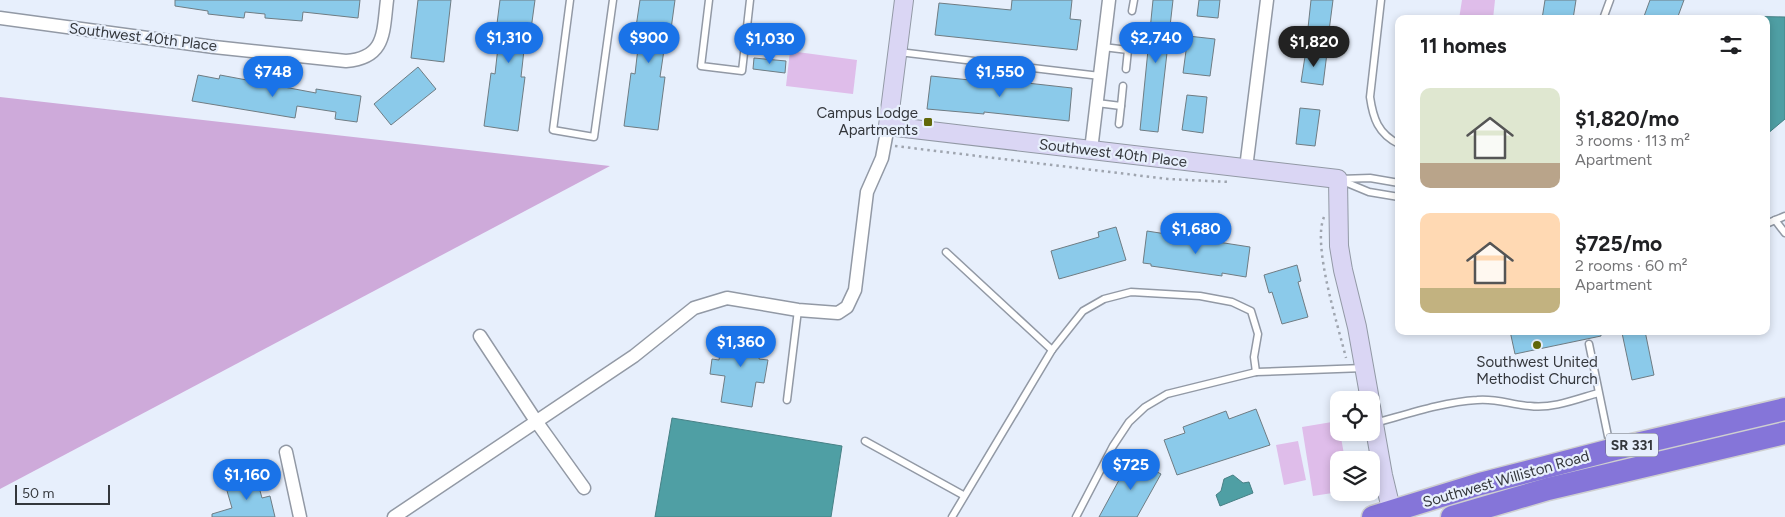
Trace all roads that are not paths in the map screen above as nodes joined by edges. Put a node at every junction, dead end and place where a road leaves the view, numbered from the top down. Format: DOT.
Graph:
graph roads {
  1 [pos="387,0"];
  2 [pos="570,0"];
  3 [pos="613,0"];
  4 [pos="709,0"];
  5 [pos="750,0"];
  6 [pos="904,0"];
  7 [pos="1109,0"];
  8 [pos="1134,0"];
  9 [pos="1267,0"];
  10 [pos="1381,0"];
  11 [pos="1610,0"];
  12 [pos="1132,10"];
  13 [pos="1604,15"];
  14 [pos="0,18"];
  15 [pos="1130,35"];
  16 [pos="1103,47"];
  17 [pos="1128,50"];
  18 [pos="898,52"];
  19 [pos="1126,69"];
  20 [pos="1100,76"];
  21 [pos="1123,86"];
  22 [pos="1096,103"];
  23 [pos="1122,106"];
  24 [pos="1120,124"];
  25 [pos="888,126"];
  26 [pos="1395,142"];
  27 [pos="1091,150"];
  28 [pos="1246,168"];
  29 [pos="1338,179"];
  30 [pos="1395,182"];
  31 [pos="1395,196"];
  32 [pos="1785,216"];
  33 [pos="1775,220"];
  34 [pos="1770,222"];
  35 [pos="1785,233"];
  36 [pos="946,252"];
  37 [pos="798,310"];
  38 [pos="480,336"];
  39 [pos="1589,344"];
  40 [pos="1052,350"];
  41 [pos="1364,368"];
  42 [pos="1256,372"];
  43 [pos="1368,391"];
  44 [pos="1598,394"];
  45 [pos="787,400"];
  46 [pos="1785,409"];
  47 [pos="1380,414"];
  48 [pos="536,421"];
  49 [pos="1785,433"];
  50 [pos="866,441"];
  51 [pos="1376,441"];
  52 [pos="1610,450"];
  53 [pos="286,452"];
  54 [pos="584,488"];
  55 [pos="1548,489"];
  56 [pos="963,495"];
  57 [pos="1386,515"];
  58 [pos="398,516"];
  59 [pos="300,517"];
  60 [pos="952,517"];
  61 [pos="1076,517"];
  62 [pos="1452,517"];
  1 -- 14 [label="street, Southwest 40th Place"];
  2 -- 3 [label="lane"];
  4 -- 5 [label="lane"];
  6 -- 18 [label="street"];
  7 -- 16 [label="street"];
  8 -- 12 [label="lane"];
  9 -- 28 [label="street"];
  10 -- 26 [label="lane"];
  11 -- 13 [label="lane"];
  15 -- 17 [label="lane"];
  16 -- 17 [label="lane"];
  16 -- 20 [label="street"];
  17 -- 19 [label="lane"];
  18 -- 20 [label="lane"];
  18 -- 25 [label="street"];
  20 -- 22 [label="street"];
  21 -- 23 [label="lane"];
  22 -- 23 [label="lane"];
  22 -- 27 [label="street"];
  23 -- 24 [label="lane"];
  25 -- 27 [label="street, Southwest 40th Place"];
  25 -- 37 [label="street"];
  27 -- 28 [label="street, Southwest 40th Place"];
  28 -- 29 [label="street, Southwest 40th Place"];
  29 -- 30 [label="lane, Southwest 40th Place"];
  29 -- 31 [label="lane, Southwest 40th Place"];
  29 -- 41 [label="street"];
  32 -- 33 [label="lane"];
  33 -- 34 [label="lane"];
  33 -- 35 [label="lane"];
  36 -- 40 [label="lane"];
  37 -- 45 [label="lane"];
  37 -- 48 [label="street"];
  38 -- 48 [label="street"];
  39 -- 44 [label="lane"];
  40 -- 42 [label="lane"];
  40 -- 56 [label="lane"];
  41 -- 42 [label="lane"];
  41 -- 43 [label="street"];
  42 -- 61 [label="lane"];
  44 -- 47 [label="lane"];
  44 -- 52 [label="lane"];
  46 -- 52 [label="highway, Southwest Williston Road / SR 331"];
  48 -- 54 [label="street"];
  48 -- 58 [label="street"];
  49 -- 55 [label="highway, Southwest Williston Road / SR 331"];
  50 -- 56 [label="lane"];
  51 -- 57 [label="street"];
  52 -- 55 [label="highway"];
  52 -- 57 [label="highway, Southwest Williston Road / SR 331"];
  53 -- 59 [label="street"];
  55 -- 62 [label="highway, Southwest Williston Road / SR 331"];
  56 -- 60 [label="lane"];
}
